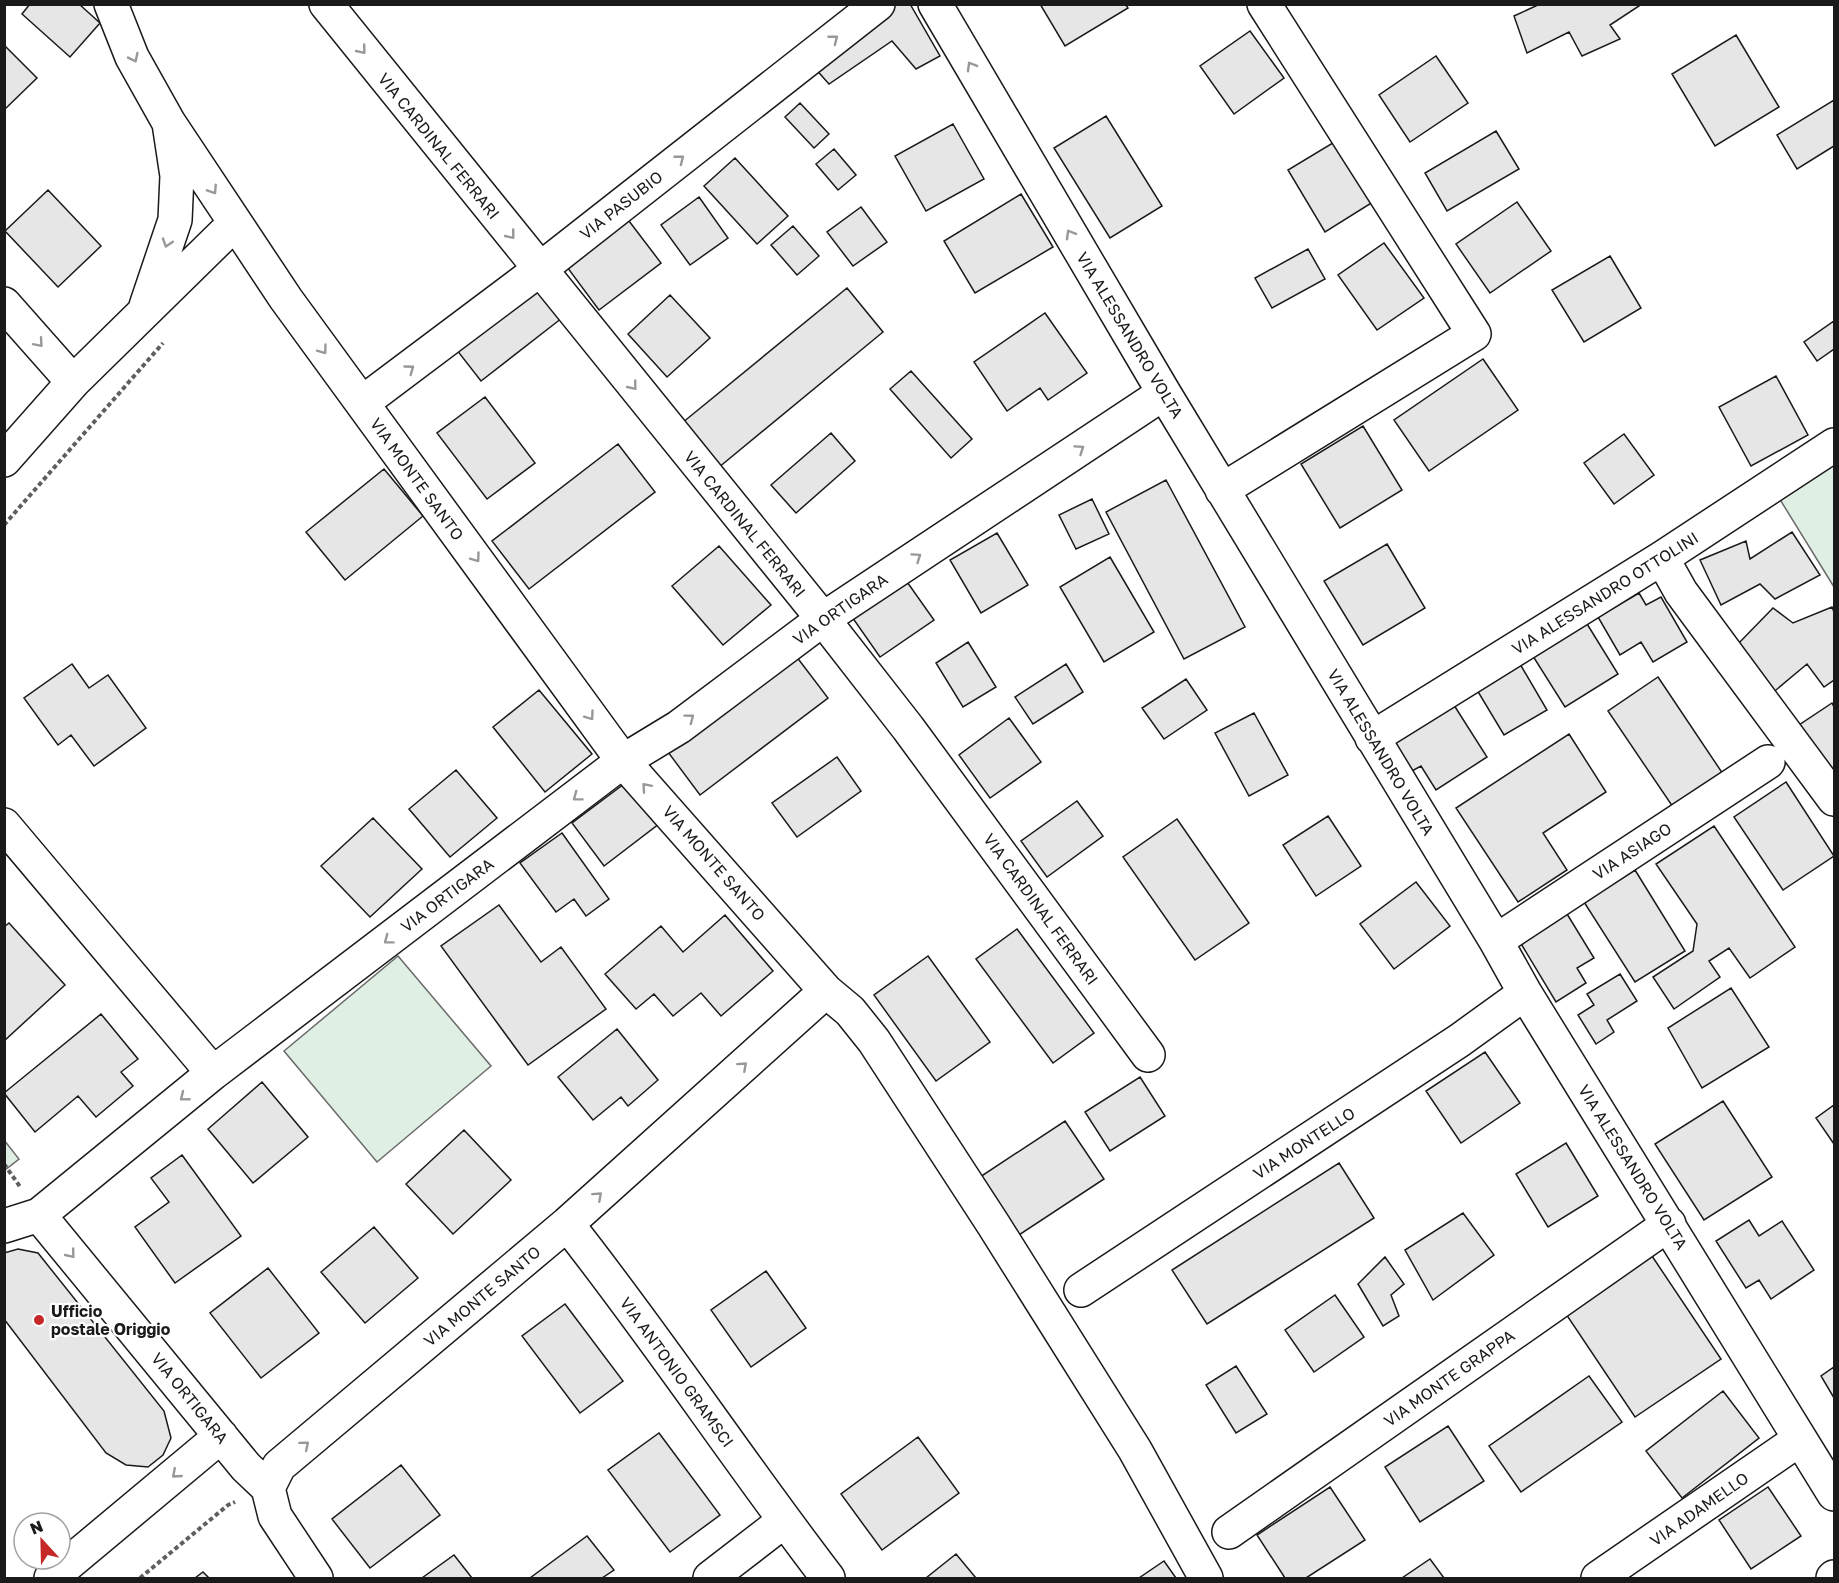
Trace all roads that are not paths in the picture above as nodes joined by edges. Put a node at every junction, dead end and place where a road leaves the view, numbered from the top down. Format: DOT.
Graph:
graph roads {
  1 [pos="111,4"];
  2 [pos="326,4"];
  3 [pos="878,4"];
  4 [pos="935,4"];
  5 [pos="1264,4"];
  6 [pos="169,123"];
  7 [pos="235,223"];
  8 [pos="539,270"];
  9 [pos="4,304"];
  10 [pos="145,310"];
  11 [pos="73,382"];
  12 [pos="1164,393"];
  13 [pos="362,403"];
  14 [pos="1834,445"];
  15 [pos="4,460"];
  16 [pos="1222,490"];
  17 [pos="1662,558"];
  18 [pos="823,620"];
  19 [pos="1372,738"];
  20 [pos="623,761"];
  21 [pos="1768,762"];
  22 [pos="1834,799"];
  23 [pos="4,825"];
  24 [pos="1496,941"];
  25 [pos="826,991"];
  26 [pos="1525,993"];
  27 [pos="1148,1055"];
  28 [pos="213,1073"];
  29 [pos="39,1215"];
  30 [pos="567,1224"];
  31 [pos="1669,1224"];
  32 [pos="4,1226"];
  33 [pos="1081,1290"];
  34 [pos="221,1436"];
  35 [pos="1800,1438"];
  36 [pos="268,1488"];
  37 [pos="1834,1494"];
  38 [pos="784,1521"];
  39 [pos="1229,1532"];
  40 [pos="51,1578"];
  41 [pos="316,1578"];
  42 [pos="710,1578"];
  43 [pos="828,1578"];
  44 [pos="1206,1578"];
  45 [pos="1598,1578"];
  1 -- 6 [label="street, VIA MONTE SANTO, one-way"];
  2 -- 8 [label="street, VIA CARDINAL FERRARI, one-way"];
  8 -- 3 [label="street, VIA PASUBIO, one-way"];
  12 -- 4 [label="street, VIA ALESSANDRO VOLTA, one-way"];
  5 -- 16 [label="street"];
  6 -- 7 [label="street, VIA MONTE SANTO, one-way"];
  6 -- 10 [label="street, one-way"];
  7 -- 10 [label="street"];
  7 -- 13 [label="street, VIA MONTE SANTO, one-way"];
  13 -- 8 [label="street, VIA PASUBIO, one-way"];
  8 -- 18 [label="street, VIA CARDINAL FERRARI, one-way"];
  9 -- 11 [label="street, one-way"];
  10 -- 11 [label="street"];
  11 -- 15 [label="street"];
  12 -- 16 [label="street, VIA ALESSANDRO VOLTA"];
  18 -- 12 [label="street, VIA ORTIGARA, one-way"];
  13 -- 20 [label="street, VIA MONTE SANTO, one-way"];
  14 -- 17 [label="street, VIA ALESSANDRO OTTOLINI"];
  16 -- 19 [label="street, VIA ALESSANDRO VOLTA"];
  17 -- 19 [label="street, VIA ALESSANDRO OTTOLINI"];
  17 -- 22 [label="street"];
  20 -- 18 [label="street, VIA ORTIGARA, one-way"];
  18 -- 27 [label="street, VIA CARDINAL FERRARI"];
  19 -- 24 [label="street, VIA ALESSANDRO VOLTA"];
  25 -- 20 [label="street, VIA MONTE SANTO, one-way"];
  20 -- 28 [label="street, VIA ORTIGARA, one-way"];
  21 -- 24 [label="street, VIA ASIAGO"];
  23 -- 28 [label="street"];
  24 -- 26 [label="street, VIA ALESSANDRO VOLTA"];
  30 -- 25 [label="street, VIA MONTE SANTO, one-way"];
  25 -- 44 [label="street"];
  26 -- 31 [label="street, VIA ALESSANDRO VOLTA"];
  26 -- 33 [label="street, VIA MONTELLO"];
  28 -- 29 [label="street, VIA ORTIGARA, one-way"];
  29 -- 32 [label="street"];
  29 -- 34 [label="street, VIA ORTIGARA, one-way"];
  36 -- 30 [label="street, VIA MONTE SANTO, one-way"];
  30 -- 38 [label="street, VIA ANTONIO GRAMSCI"];
  31 -- 35 [label="street, VIA ALESSANDRO VOLTA"];
  31 -- 39 [label="street, VIA MONTE GRAPPA"];
  34 -- 36 [label="street, VIA ORTIGARA"];
  34 -- 40 [label="street, one-way"];
  35 -- 37 [label="street, VIA ALESSANDRO VOLTA"];
  35 -- 45 [label="street, VIA ADAMELLO"];
  36 -- 41 [label="street"];
  38 -- 42 [label="street"];
  38 -- 43 [label="street, VIA ANTONIO GRAMSCI"];
}
